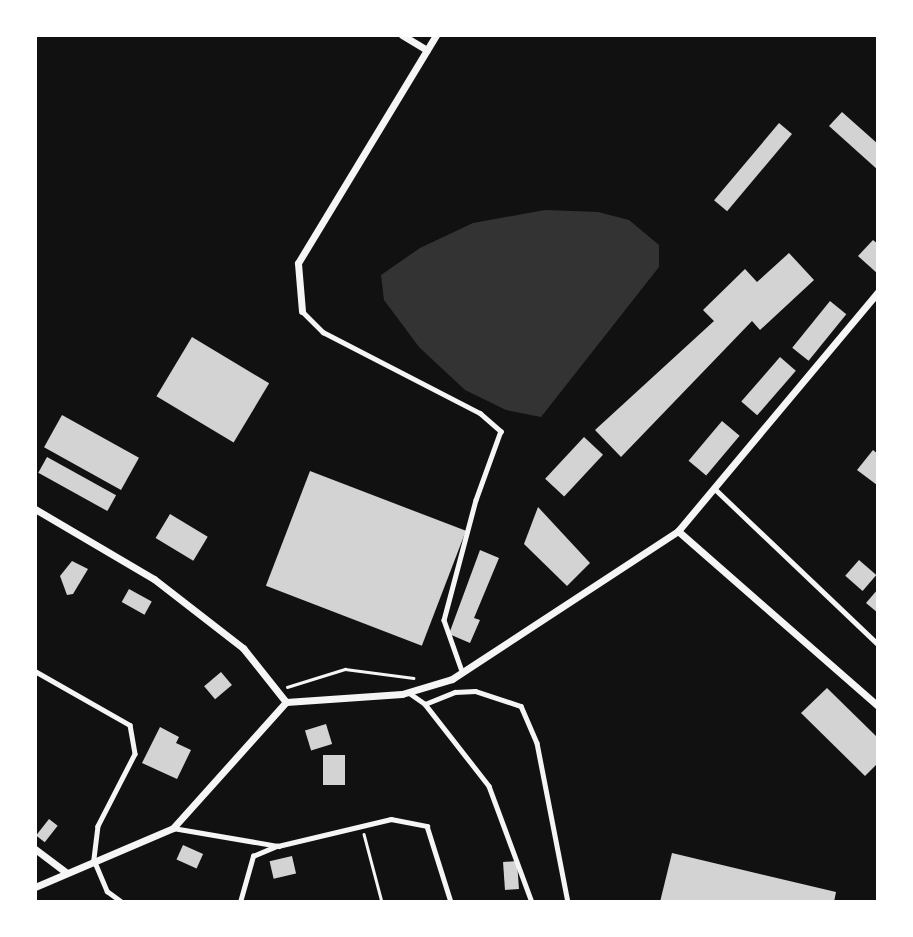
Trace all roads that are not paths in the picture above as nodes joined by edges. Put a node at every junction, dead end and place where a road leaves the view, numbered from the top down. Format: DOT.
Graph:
graph roads {
  1 [pos="402,35"];
  2 [pos="436,35"];
  3 [pos="427,50"];
  4 [pos="878,292"];
  5 [pos="302,311"];
  6 [pos="714,488"];
  7 [pos="35,509"];
  8 [pos="678,531"];
  9 [pos="878,644"];
  10 [pos="35,671"];
  11 [pos="463,672"];
  12 [pos="408,692"];
  13 [pos="286,702"];
  14 [pos="425,704"];
  15 [pos="878,706"];
  16 [pos="173,828"];
  17 [pos="278,845"];
  18 [pos="35,849"];
  19 [pos="94,860"];
  20 [pos="65,872"];
  21 [pos="35,887"];
  22 [pos="122,902"];
  23 [pos="240,902"];
  24 [pos="451,902"];
  25 [pos="532,902"];
  26 [pos="568,902"];
  1 -- 3 [label="street"];
  2 -- 3 [label="street"];
  3 -- 5 [label="street"];
  4 -- 6 [label="street"];
  5 -- 11 [label="lane"];
  6 -- 8 [label="street"];
  6 -- 9 [label="lane"];
  7 -- 13 [label="street"];
  8 -- 11 [label="street"];
  8 -- 15 [label="street"];
  10 -- 19 [label="lane"];
  11 -- 12 [label="street"];
  12 -- 13 [label="street"];
  12 -- 14 [label="lane"];
  13 -- 16 [label="street"];
  14 -- 25 [label="lane"];
  14 -- 26 [label="lane"];
  16 -- 17 [label="lane"];
  16 -- 19 [label="street"];
  17 -- 23 [label="lane"];
  17 -- 24 [label="lane"];
  18 -- 20 [label="street"];
  19 -- 20 [label="street"];
  19 -- 22 [label="lane"];
  20 -- 21 [label="street"];
}
